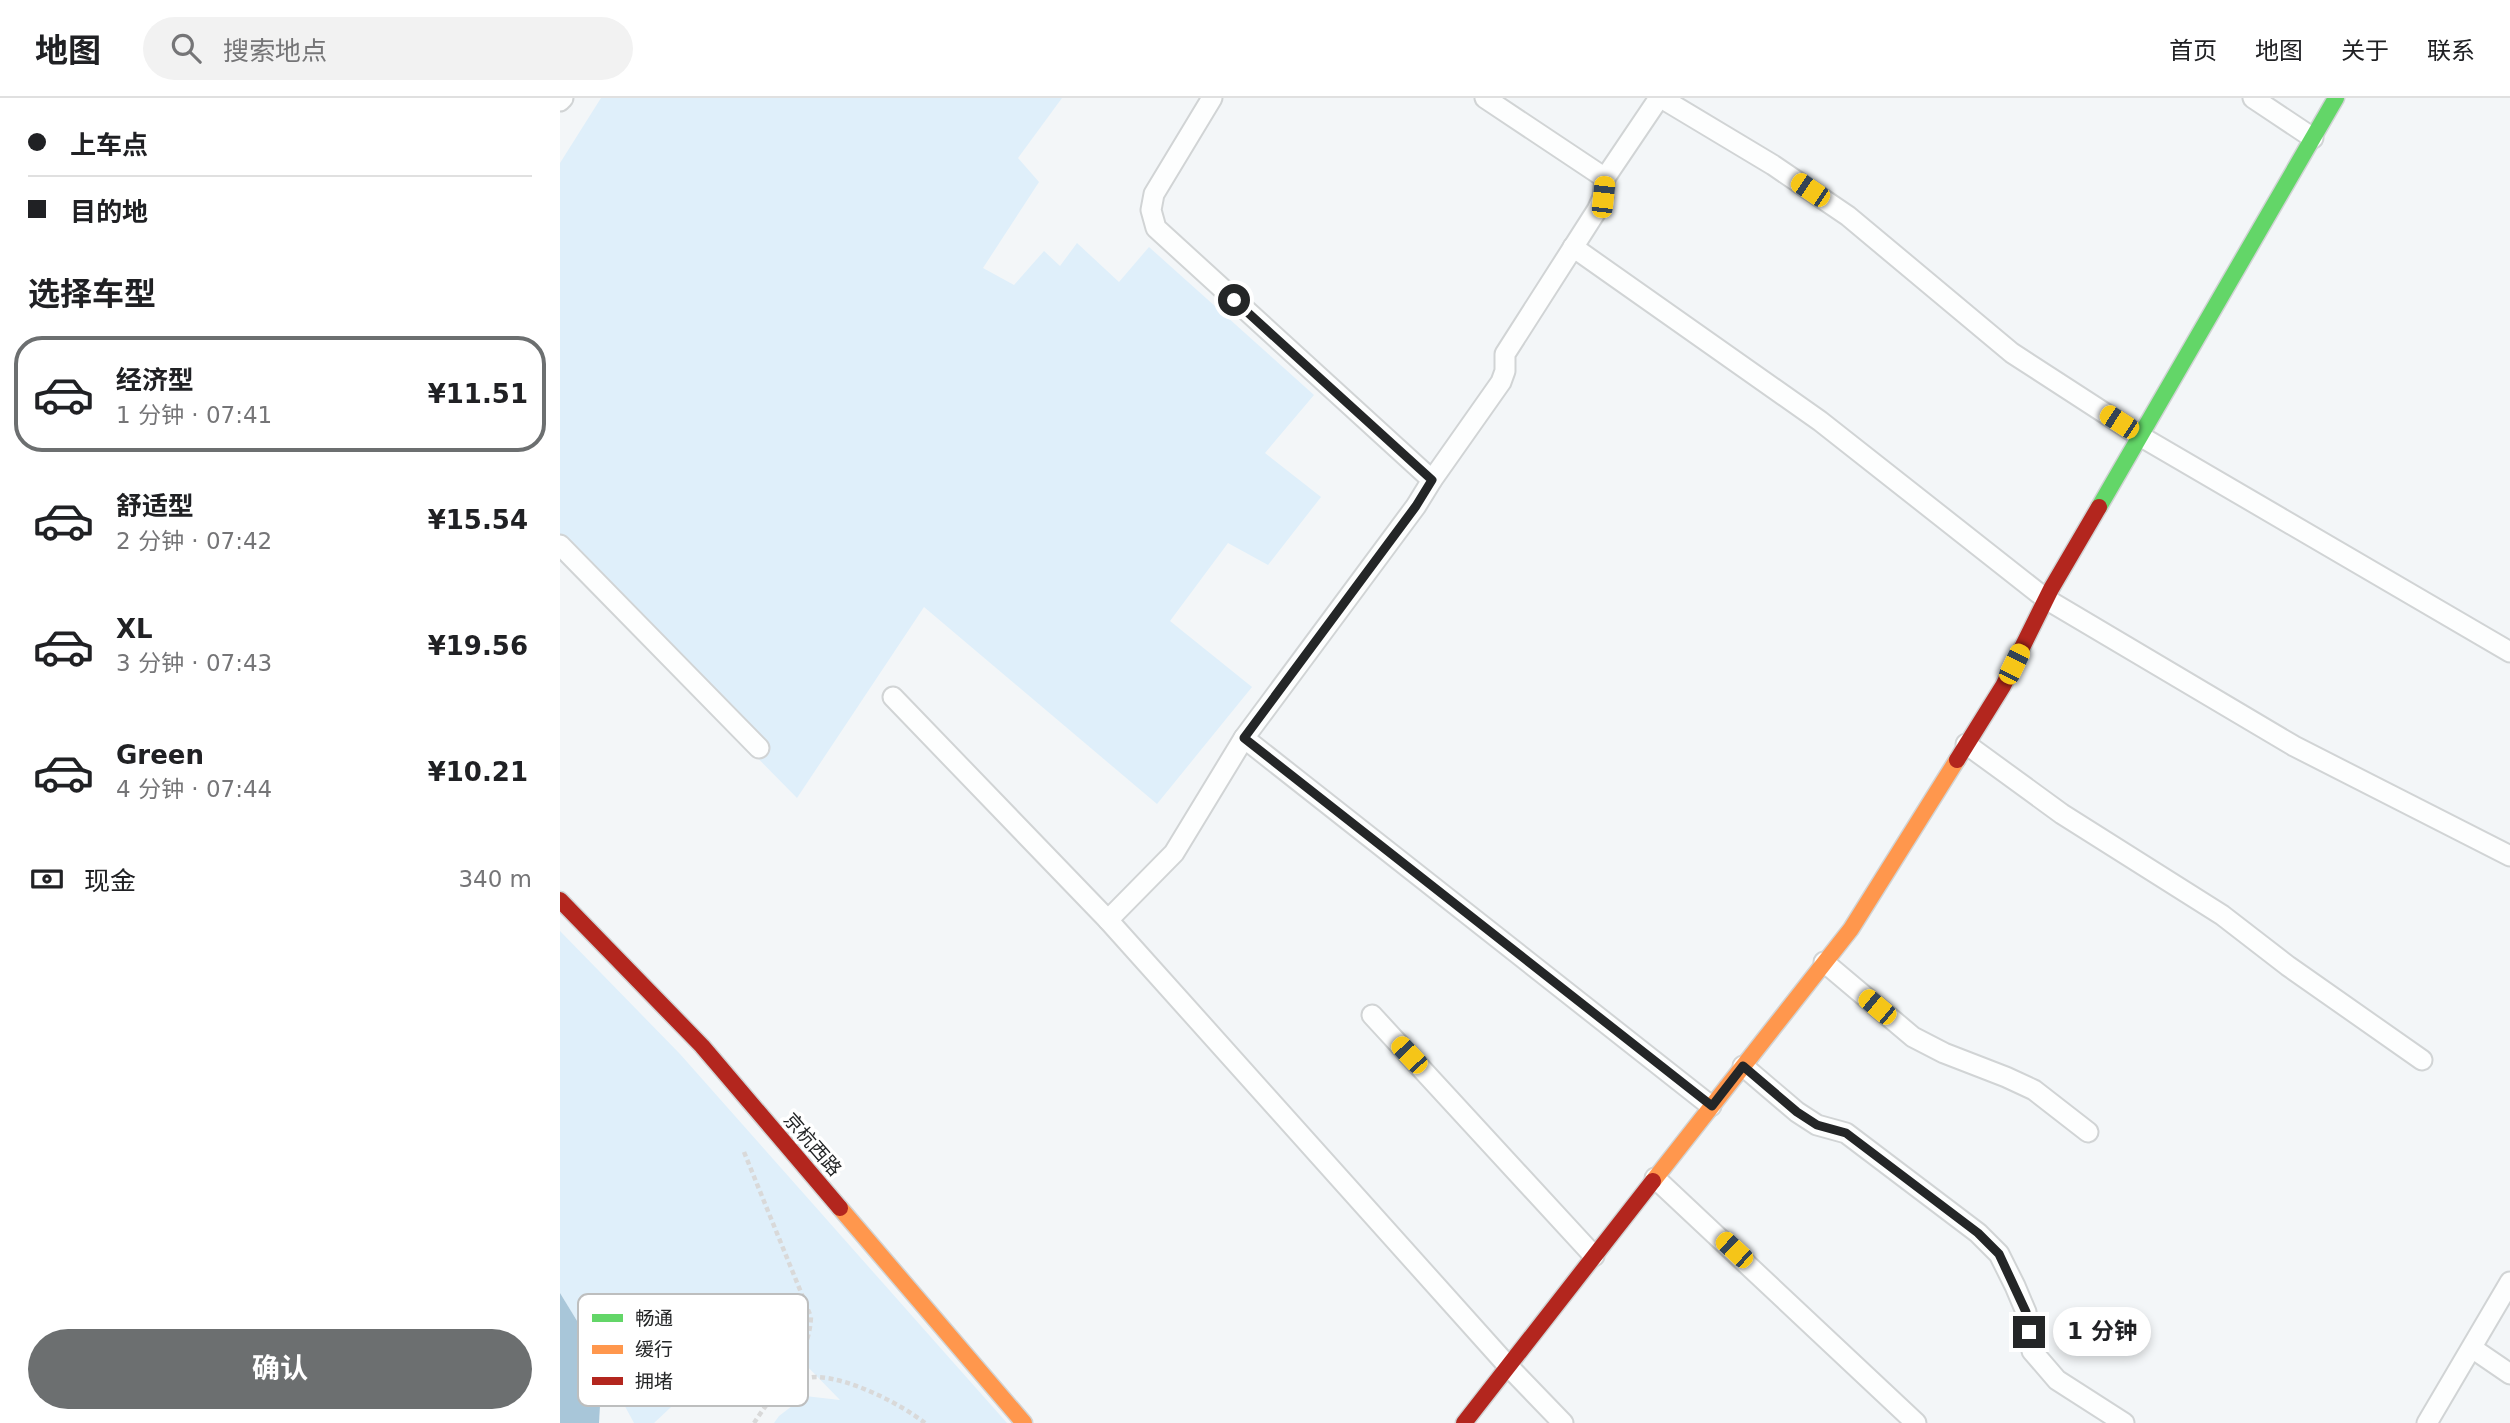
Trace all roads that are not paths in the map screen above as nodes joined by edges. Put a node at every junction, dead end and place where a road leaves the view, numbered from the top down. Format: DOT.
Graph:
graph roads {
  1 [pos="1212,98"];
  2 [pos="1485,98"];
  3 [pos="2253,98"];
  4 [pos="2336,98"];
  5 [pos="1663,100"];
  6 [pos="2313,138"];
  7 [pos="1605,178"];
  8 [pos="1573,247"];
  9 [pos="2140,436"];
  10 [pos="1432,480"];
  11 [pos="560,545"];
  12 [pos="2046,599"];
  13 [pos="2510,652"];
  14 [pos="892,697"];
  15 [pos="1244,738"];
  16 [pos="1966,744"];
  17 [pos="759,748"];
  18 [pos="2510,856"];
  19 [pos="560,900"];
  20 [pos="1108,920"];
  21 [pos="1824,962"];
  22 [pos="1373,1015"];
  23 [pos="2422,1060"];
  24 [pos="1743,1066"];
  25 [pos="1712,1106"];
  26 [pos="2088,1132"];
  27 [pos="1655,1178"];
  28 [pos="1594,1256"];
  29 [pos="2510,1282"];
  30 [pos="2472,1348"];
  31 [pos="1508,1366"];
  32 [pos="2510,1374"];
  33 [pos="1024,1423"];
  34 [pos="1464,1423"];
  35 [pos="1563,1423"];
  36 [pos="1916,1423"];
  37 [pos="2124,1423"];
  38 [pos="2427,1423"];
  1 -- 10 [label="lane"];
  2 -- 7 [label="lane"];
  3 -- 6 [label="lane"];
  4 -- 6 [label="street"];
  5 -- 7 [label="lane"];
  5 -- 9 [label="lane"];
  6 -- 9 [label="street"];
  7 -- 8 [label="lane"];
  8 -- 10 [label="lane"];
  8 -- 12 [label="lane"];
  9 -- 12 [label="street"];
  9 -- 13 [label="lane"];
  10 -- 15 [label="lane"];
  11 -- 17 [label="lane"];
  12 -- 16 [label="street"];
  12 -- 18 [label="lane"];
  14 -- 20 [label="lane"];
  15 -- 20 [label="lane"];
  15 -- 25 [label="lane"];
  16 -- 21 [label="street"];
  16 -- 23 [label="lane"];
  19 -- 33 [label="street, 京杭西路"];
  20 -- 31 [label="lane"];
  21 -- 24 [label="street"];
  21 -- 26 [label="lane"];
  22 -- 28 [label="lane"];
  24 -- 25 [label="street"];
  24 -- 37 [label="lane"];
  25 -- 27 [label="street"];
  27 -- 28 [label="street"];
  27 -- 36 [label="lane"];
  28 -- 31 [label="street"];
  29 -- 30 [label="lane"];
  30 -- 32 [label="lane"];
  30 -- 38 [label="lane"];
  31 -- 34 [label="street"];
  31 -- 35 [label="lane"];
}
